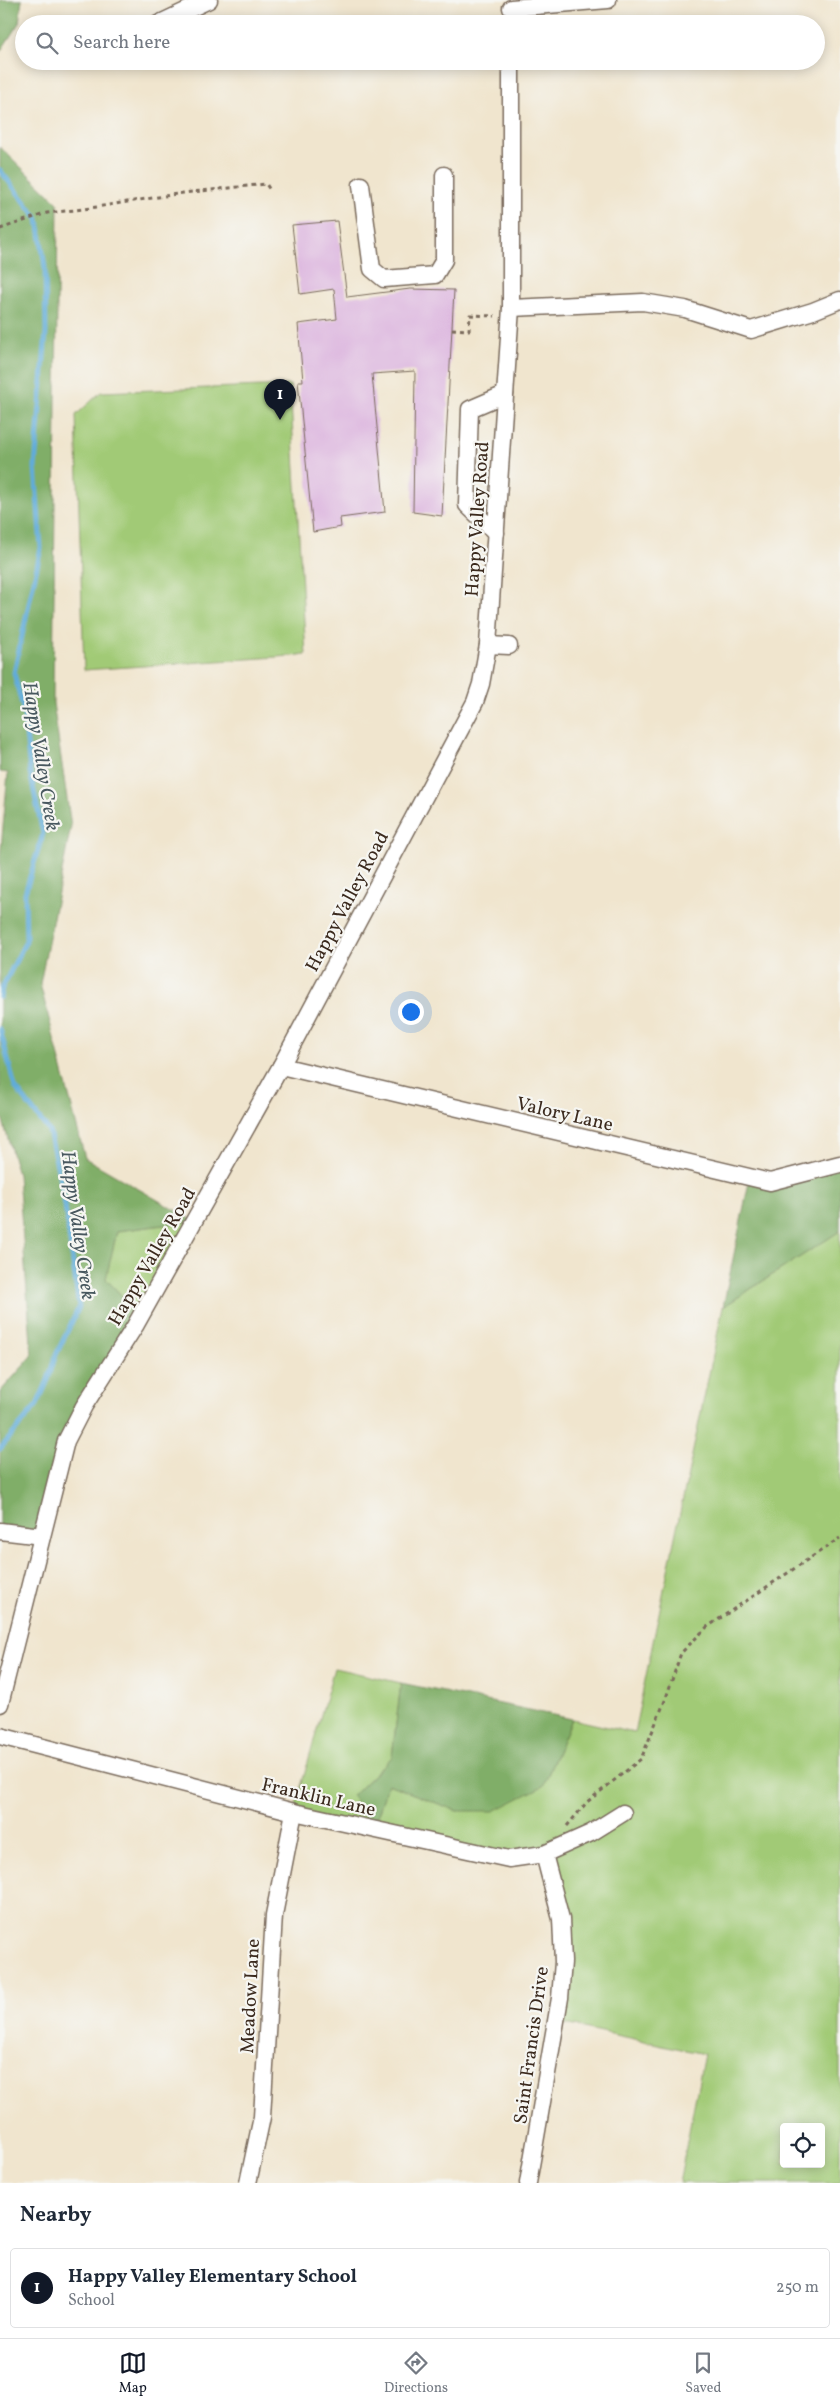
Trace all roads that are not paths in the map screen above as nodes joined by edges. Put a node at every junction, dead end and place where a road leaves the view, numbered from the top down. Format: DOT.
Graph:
graph roads {
  1 [pos="209,0"];
  2 [pos="608,0"];
  3 [pos="511,11"];
  4 [pos="177,15"];
  5 [pos="511,70"];
  6 [pos="444,175"];
  7 [pos="361,185"];
  8 [pos="840,300"];
  9 [pos="511,312"];
  10 [pos="505,394"];
  11 [pos="496,533"];
  12 [pos="488,645"];
  13 [pos="509,646"];
  14 [pos="280,1066"];
  15 [pos="840,1164"];
  16 [pos="0,1531"];
  17 [pos="42,1536"];
  18 [pos="0,1704"];
  19 [pos="0,1736"];
  20 [pos="294,1812"];
  21 [pos="623,1813"];
  22 [pos="544,1854"];
  23 [pos="248,2183"];
  24 [pos="528,2183"];
  1 -- 4 [label="street"];
  2 -- 3 [label="street"];
  5 -- 9 [label="street, Happy Valley Road"];
  6 -- 7 [label="street"];
  8 -- 9 [label="street"];
  9 -- 10 [label="street, Happy Valley Road"];
  10 -- 11 [label="street, Happy Valley Road"];
  10 -- 11 [label="street"];
  11 -- 12 [label="street, Happy Valley Road"];
  12 -- 13 [label="street"];
  12 -- 14 [label="street, Happy Valley Road"];
  14 -- 15 [label="street, Valory Lane"];
  14 -- 17 [label="street, Happy Valley Road"];
  16 -- 17 [label="street"];
  17 -- 18 [label="street, Happy Valley Road"];
  19 -- 20 [label="street, Franklin Lane"];
  20 -- 22 [label="street, Franklin Lane"];
  20 -- 23 [label="street, Meadow Lane"];
  21 -- 22 [label="street, Franklin Lane"];
  22 -- 24 [label="street, Saint Francis Drive"];
}
